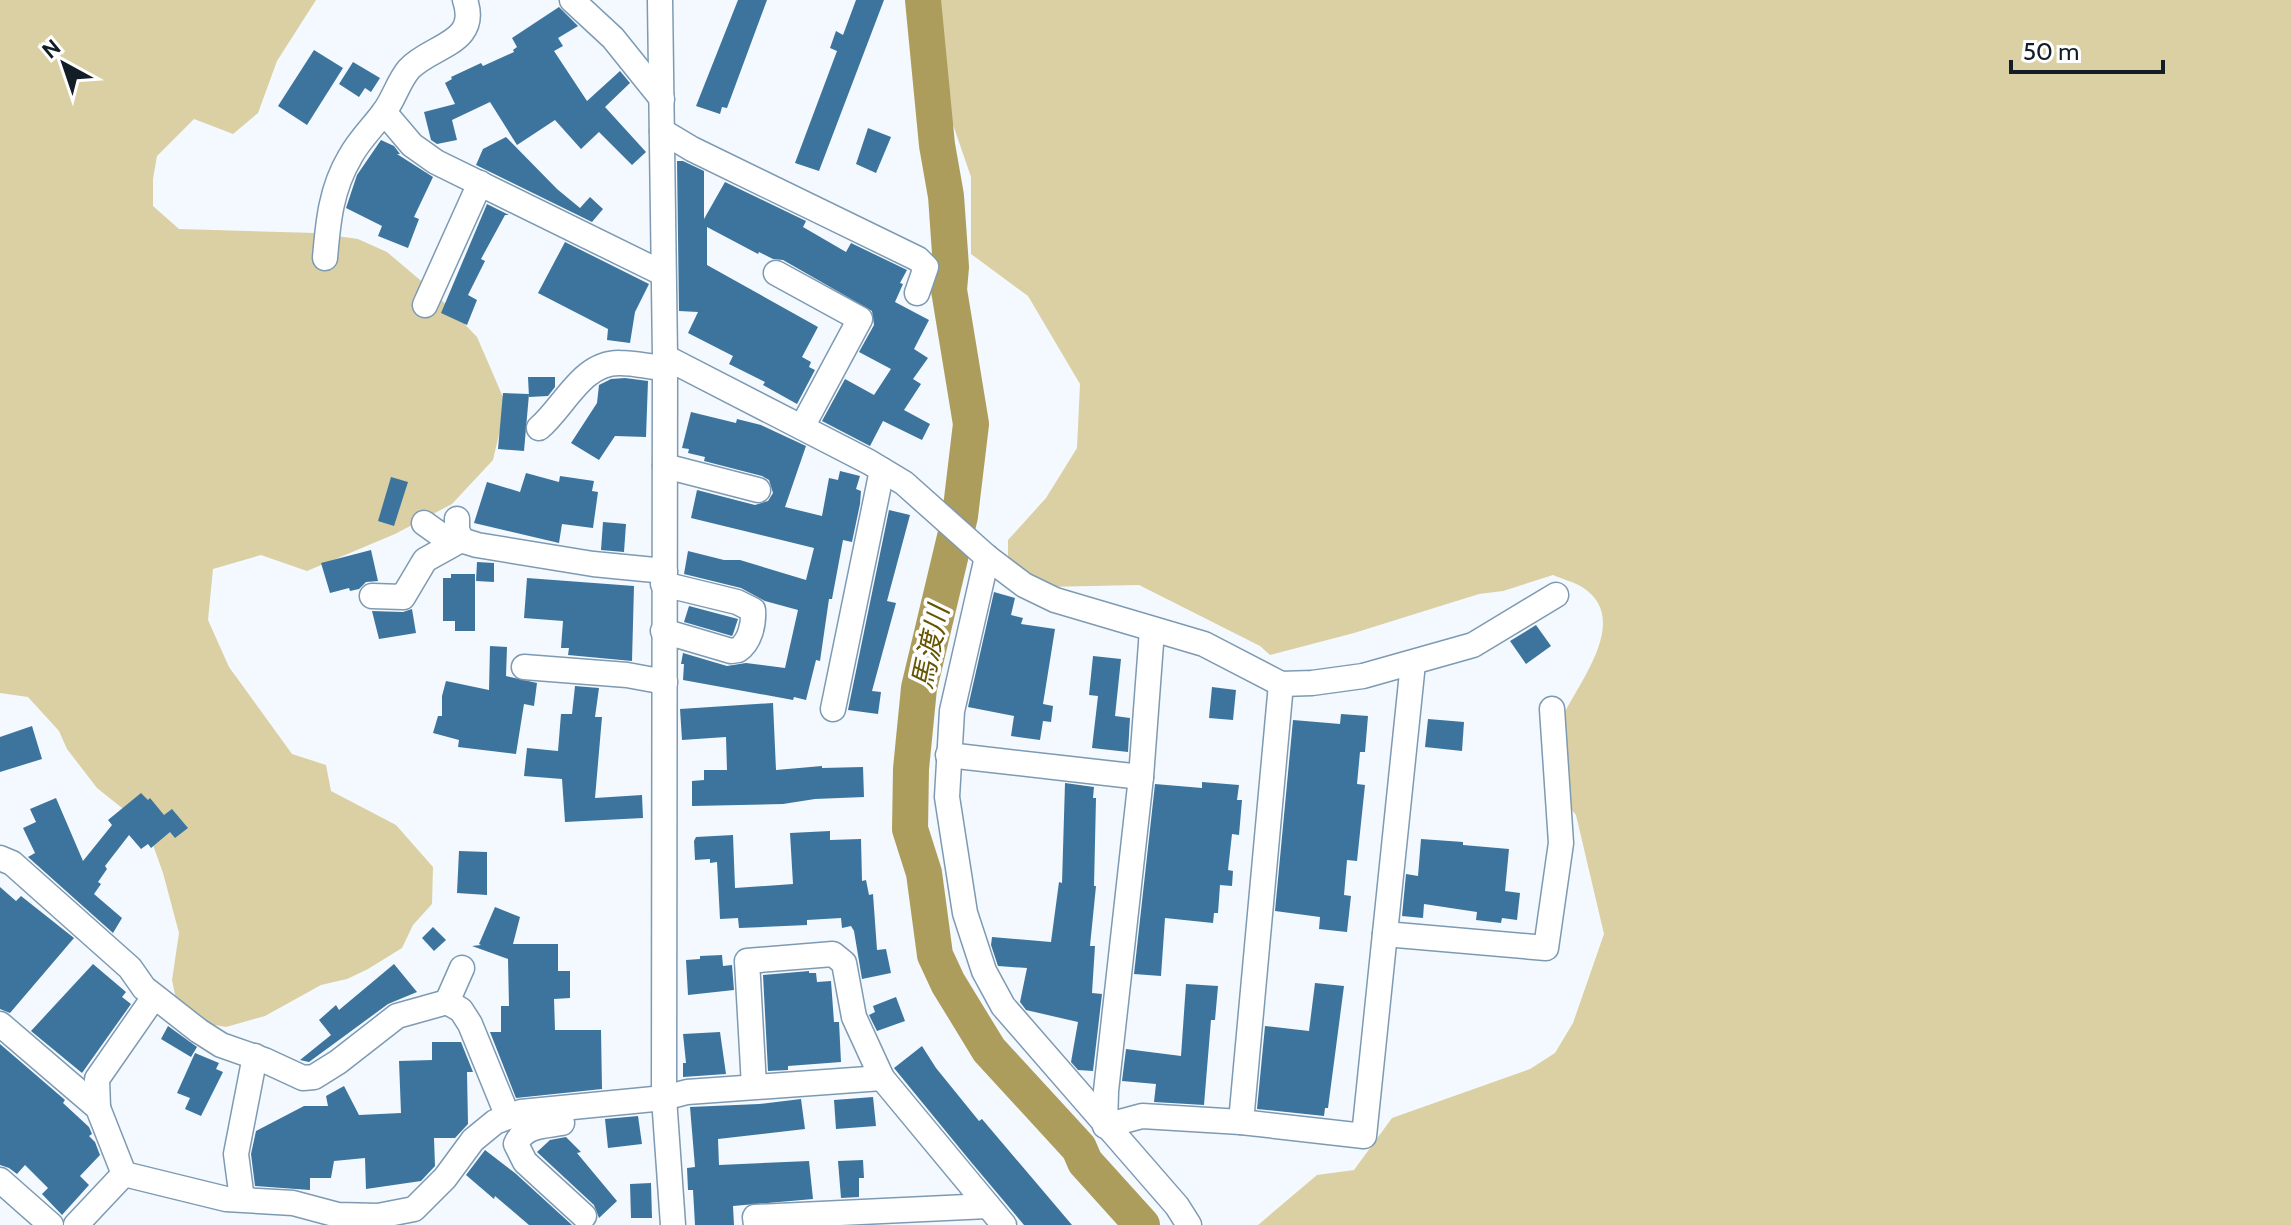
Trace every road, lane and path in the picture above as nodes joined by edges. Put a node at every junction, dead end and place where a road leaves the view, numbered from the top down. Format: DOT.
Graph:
graph roads {
  1 [pos="465,0"];
  2 [pos="572,0"];
  3 [pos="660,0"];
  4 [pos="662,99"];
  5 [pos="384,112"];
  6 [pos="662,131"];
  7 [pos="480,183"];
  8 [pos="325,258"];
  9 [pos="662,273"];
  10 [pos="776,273"];
  11 [pos="917,293"];
  12 [pos="425,305"];
  13 [pos="665,363"];
  14 [pos="802,427"];
  15 [pos="539,428"];
  16 [pos="665,466"];
  17 [pos="882,470"];
  18 [pos="758,490"];
  19 [pos="424,523"];
  20 [pos="459,530"];
  21 [pos="987,557"];
  22 [pos="664,577"];
  23 [pos="1556,595"];
  24 [pos="372,596"];
  25 [pos="1152,630"];
  26 [pos="663,631"];
  27 [pos="1413,663"];
  28 [pos="524,667"];
  29 [pos="665,682"];
  30 [pos="1281,684"];
  31 [pos="833,709"];
  32 [pos="1552,709"];
  33 [pos="948,755"];
  34 [pos="1141,777"];
  35 [pos="0,858"];
  36 [pos="1385,934"];
  37 [pos="462,968"];
  38 [pos="154,997"];
  39 [pos="447,1002"];
  40 [pos="0,1024"];
  41 [pos="255,1056"];
  42 [pos="882,1078"];
  43 [pos="754,1086"];
  44 [pos="664,1098"];
  45 [pos="586,1105"];
  46 [pos="98,1108"];
  47 [pos="508,1117"];
  48 [pos="1241,1122"];
  49 [pos="1105,1126"];
  50 [pos="124,1174"];
  51 [pos="0,1180"];
  52 [pos="242,1199"];
  53 [pos="584,1216"];
  54 [pos="996,1216"];
  55 [pos="51,1225"];
  56 [pos="76,1225"];
  57 [pos="673,1225"];
  58 [pos="756,1225"];
  59 [pos="1189,1225"];
  1 -- 5 [label="street"];
  2 -- 4 [label="street"];
  3 -- 4 [label="street"];
  4 -- 6 [label="street"];
  5 -- 7 [label="street"];
  5 -- 8 [label="street"];
  6 -- 9 [label="street"];
  6 -- 11 [label="street"];
  7 -- 9 [label="street"];
  7 -- 12 [label="street"];
  9 -- 13 [label="street"];
  10 -- 14 [label="street"];
  13 -- 14 [label="street"];
  13 -- 15 [label="street"];
  13 -- 16 [label="street"];
  14 -- 17 [label="street"];
  16 -- 18 [label="street"];
  16 -- 22 [label="street"];
  17 -- 21 [label="street"];
  17 -- 31 [label="street"];
  19 -- 20 [label="street"];
  20 -- 22 [label="street"];
  20 -- 24 [label="street"];
  21 -- 25 [label="street"];
  21 -- 33 [label="street"];
  22 -- 26 [label="street"];
  22 -- 26 [label="street"];
  23 -- 27 [label="street"];
  25 -- 30 [label="street"];
  25 -- 34 [label="street"];
  26 -- 29 [label="street"];
  27 -- 30 [label="street"];
  27 -- 36 [label="street"];
  28 -- 29 [label="street"];
  29 -- 44 [label="street"];
  30 -- 48 [label="street"];
  32 -- 36 [label="street"];
  33 -- 34 [label="street"];
  33 -- 49 [label="street"];
  34 -- 49 [label="street"];
  35 -- 38 [label="street"];
  36 -- 48 [label="street"];
  37 -- 39 [label="street"];
  38 -- 41 [label="street"];
  38 -- 46 [label="street"];
  39 -- 41 [label="street"];
  39 -- 47 [label="street"];
  40 -- 46 [label="street"];
  41 -- 52 [label="street"];
  42 -- 43 [label="street"];
  42 -- 43 [label="street"];
  42 -- 54 [label="street"];
  43 -- 44 [label="street"];
  44 -- 45 [label="street"];
  44 -- 57 [label="street"];
  45 -- 47 [label="street"];
  45 -- 53 [label="street"];
  46 -- 50 [label="street"];
  47 -- 52 [label="street"];
  48 -- 49 [label="street"];
  49 -- 59 [label="street"];
  50 -- 52 [label="street"];
  50 -- 56 [label="street"];
  51 -- 55 [label="street"];
  54 -- 58 [label="street"];
}
